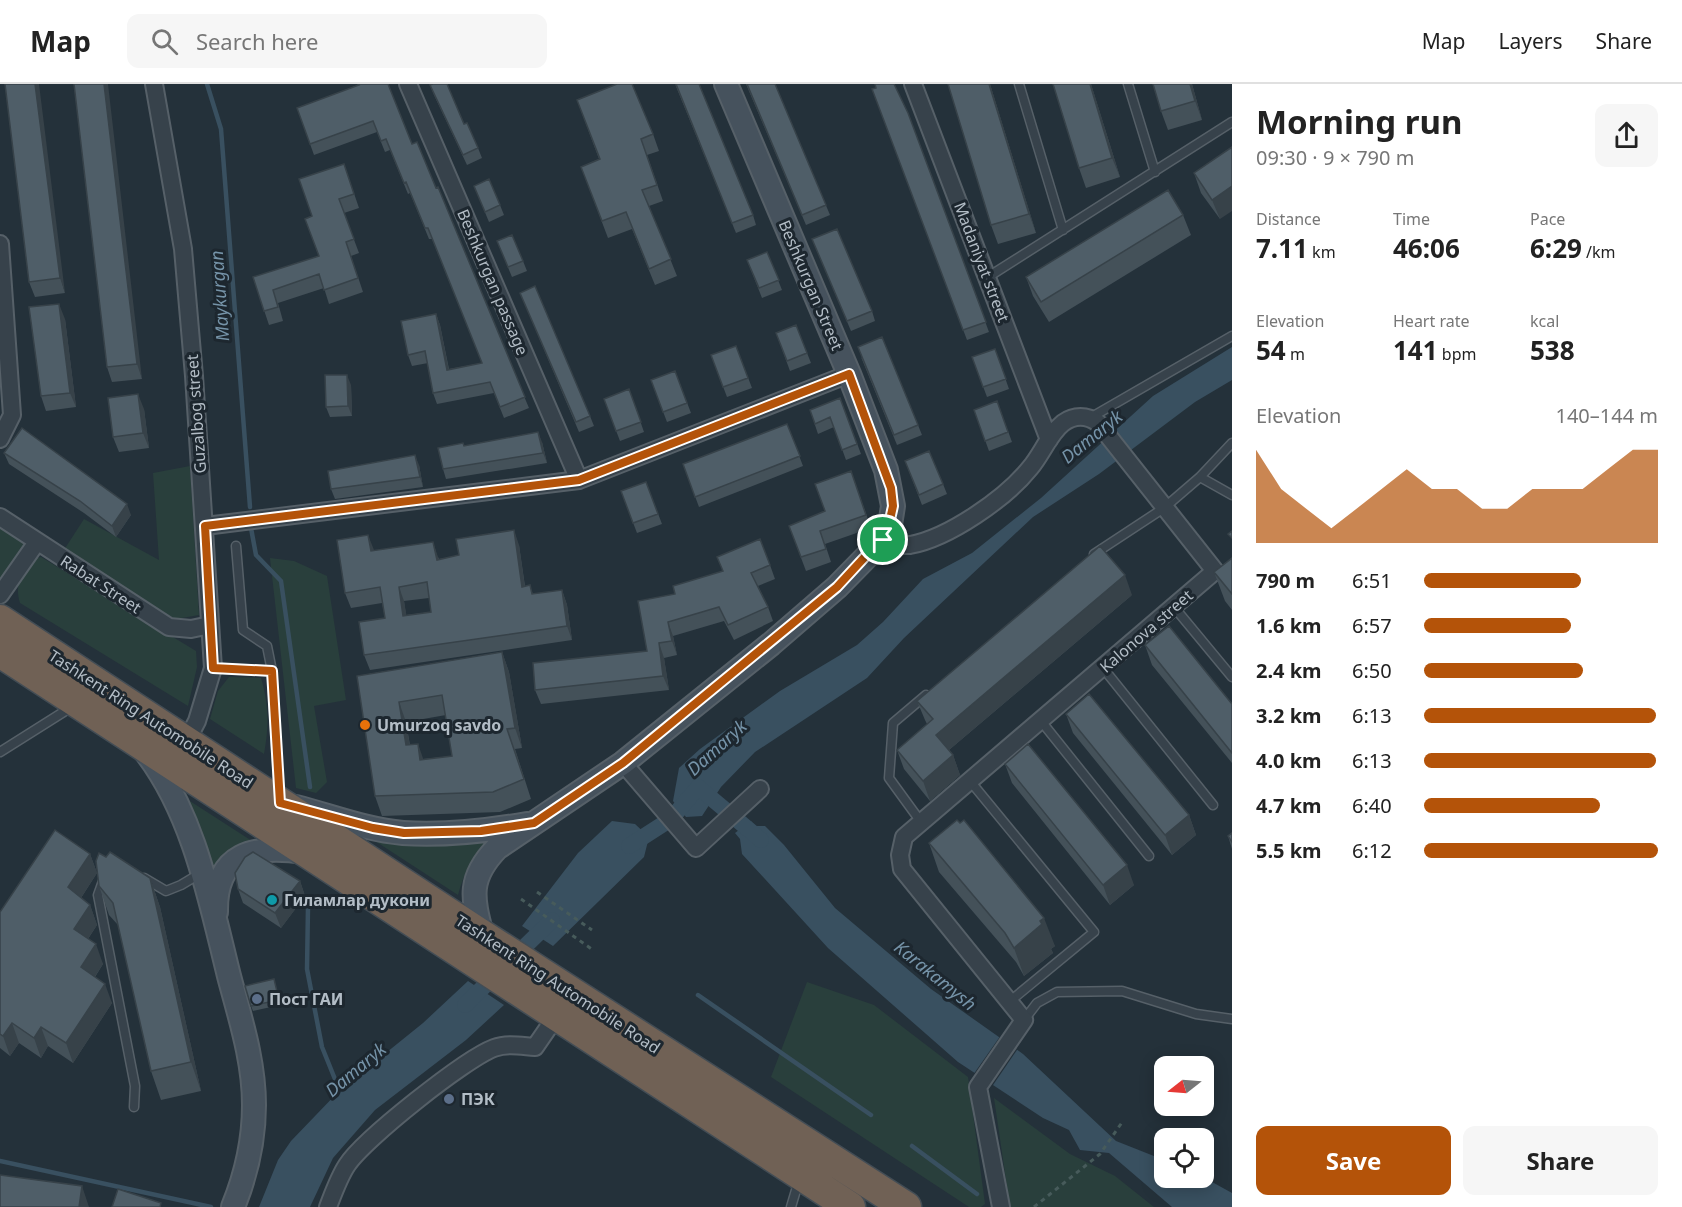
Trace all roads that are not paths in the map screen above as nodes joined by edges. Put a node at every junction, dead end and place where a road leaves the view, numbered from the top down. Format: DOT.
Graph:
graph roads {
  1 [pos="154,84"];
  2 [pos="408,84"];
  3 [pos="726,84"];
  4 [pos="913,84"];
  5 [pos="1018,84"];
  6 [pos="1128,84"];
  7 [pos="1232,122"];
  8 [pos="1155,172"];
  9 [pos="1064,230"];
  10 [pos="0,244"];
  11 [pos="988,278"];
  12 [pos="2,293"];
  13 [pos="1232,336"];
  14 [pos="849,374"];
  15 [pos="1094,421"];
  16 [pos="0,439"];
  17 [pos="1049,440"];
  18 [pos="1232,442"];
  19 [pos="1200,477"];
  20 [pos="579,480"];
  21 [pos="1232,495"];
  22 [pos="1164,508"];
  23 [pos="0,517"];
  24 [pos="205,526"];
  25 [pos="883,540"];
  26 [pos="37,542"];
  27 [pos="236,546"];
  28 [pos="1085,562"];
  29 [pos="0,596"];
  30 [pos="1174,607"];
  31 [pos="0,620"];
  32 [pos="210,625"];
  33 [pos="18,653"];
  34 [pos="213,668"];
  35 [pos="1103,668"];
  36 [pos="272,671"];
  37 [pos="1232,677"];
  38 [pos="939,685"];
  39 [pos="78,703"];
  40 [pos="1041,721"];
  41 [pos="137,741"];
  42 [pos="186,742"];
  43 [pos="0,752"];
  44 [pos="623,763"];
  45 [pos="970,781"];
  46 [pos="760,789"];
  47 [pos="280,803"];
  48 [pos="1213,805"];
  49 [pos="921,822"];
  50 [pos="534,823"];
  51 [pos="309,853"];
  52 [pos="1149,856"];
  53 [pos="112,872"];
  54 [pos="201,872"];
  55 [pos="134,873"];
  56 [pos="216,922"];
  57 [pos="474,945"];
  58 [pos="551,1001"];
  59 [pos="1009,1002"];
  60 [pos="1232,1018"];
  61 [pos="1022,1024"];
  62 [pos="134,1107"];
  63 [pos="800,1173"];
  64 [pos="233,1207"];
  65 [pos="328,1207"];
  66 [pos="791,1207"];
  67 [pos="850,1207"];
  68 [pos="906,1207"];
  69 [pos="1001,1207"];
  1 -- 24 [label="street, Guzalbog street"];
  2 -- 20 [label="street, Beshkurgan passage"];
  3 -- 14 [label="main road, Beshkurgan Street"];
  4 -- 11 [label="street, Madaniyat street"];
  5 -- 9 [label="lane"];
  6 -- 8 [label="lane"];
  7 -- 8 [label="lane"];
  8 -- 9 [label="lane"];
  9 -- 11 [label="lane"];
  10 -- 12 [label="street"];
  11 -- 17 [label="street, Madaniyat street"];
  12 -- 16 [label="street"];
  13 -- 15 [label="lane"];
  14 -- 20 [label="street"];
  14 -- 25 [label="main road, Beshkurgan Street"];
  15 -- 17 [label="street"];
  15 -- 22 [label="street, Kalonova street"];
  17 -- 25 [label="street"];
  18 -- 19 [label="lane"];
  19 -- 21 [label="lane"];
  19 -- 22 [label="lane"];
  20 -- 24 [label="street"];
  22 -- 28 [label="lane"];
  22 -- 30 [label="street, Kalonova street"];
  23 -- 26 [label="street, Rabat Street"];
  24 -- 32 [label="street, Guzalbog street"];
  25 -- 44 [label="main road, Beshkurgan Street"];
  26 -- 29 [label="street"];
  26 -- 32 [label="street, Rabat Street"];
  27 -- 36 [label="lane"];
  30 -- 35 [label="street, Kalonova street"];
  30 -- 37 [label="lane"];
  31 -- 33 [label="highway, Tashkent Ring Automobile Road"];
  32 -- 34 [label="street, Guzalbog street"];
  33 -- 39 [label="highway, Tashkent Ring Automobile Road"];
  33 -- 42 [label="highway, Tashkent Ring Automobile Road"];
  34 -- 36 [label="lane"];
  34 -- 42 [label="street, Guzalbog street"];
  35 -- 40 [label="street, Kalonova street"];
  35 -- 48 [label="lane"];
  36 -- 47 [label="lane"];
  38 -- 49 [label="lane"];
  39 -- 41 [label="highway, Tashkent Ring Automobile Road"];
  39 -- 43 [label="lane"];
  40 -- 45 [label="street, Kalonova street"];
  40 -- 52 [label="lane"];
  41 -- 51 [label="highway, Tashkent Ring Automobile Road"];
  41 -- 54 [label="main road"];
  42 -- 47 [label="highway, Tashkent Ring Automobile Road"];
  44 -- 46 [label="street"];
  44 -- 50 [label="main road, Beshkurgan Street"];
  45 -- 49 [label="street, Kalonova street"];
  45 -- 59 [label="lane"];
  47 -- 50 [label="main road"];
  47 -- 57 [label="highway, Tashkent Ring Automobile Road"];
  49 -- 59 [label="street, Kalonova street"];
  50 -- 57 [label="main road, Beshkurgan Street"];
  51 -- 56 [label="main road"];
  51 -- 57 [label="highway, Tashkent Ring Automobile Road"];
  53 -- 62 [label="lane"];
  54 -- 55 [label="lane"];
  54 -- 56 [label="main road"];
  56 -- 64 [label="main road"];
  57 -- 58 [label="highway, Tashkent Ring Automobile Road"];
  58 -- 63 [label="highway, Tashkent Ring Automobile Road"];
  58 -- 65 [label="street"];
  58 -- 68 [label="highway, Tashkent Ring Automobile Road"];
  59 -- 61 [label="street, Kalonova street"];
  60 -- 61 [label="lane"];
  61 -- 69 [label="street"];
  63 -- 66 [label="lane"];
  63 -- 67 [label="highway, Tashkent Ring Automobile Road"];
}
